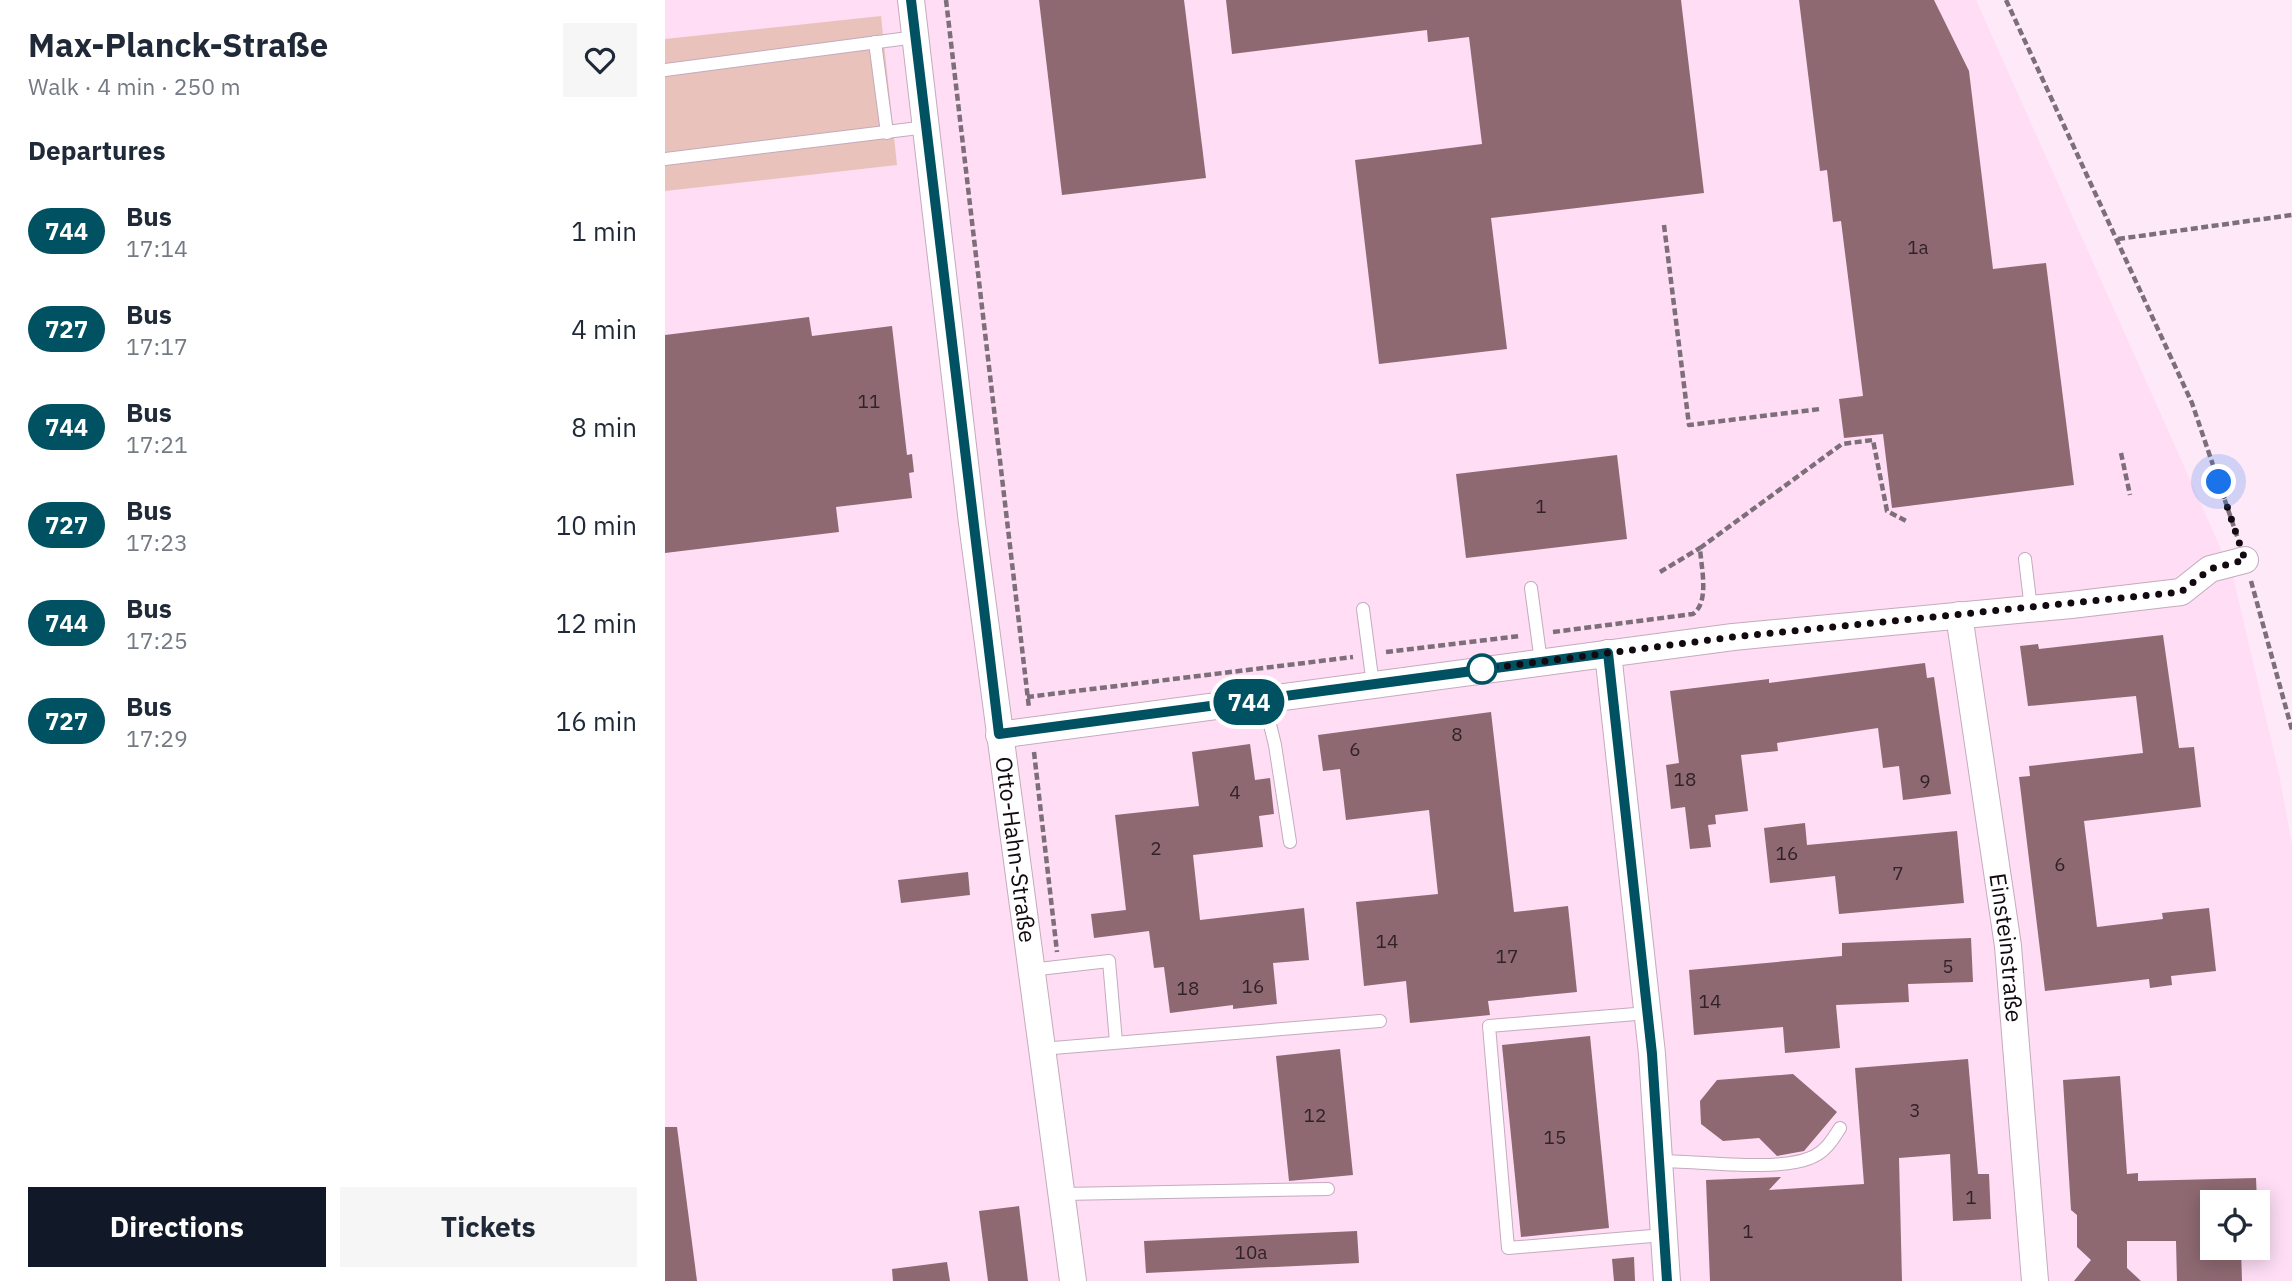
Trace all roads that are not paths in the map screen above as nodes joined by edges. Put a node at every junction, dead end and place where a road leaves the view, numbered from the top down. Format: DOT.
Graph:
graph roads {
  1 [pos="911,0"];
  2 [pos="916,37"];
  3 [pos="875,42"];
  4 [pos="665,70"];
  5 [pos="927,127"];
  6 [pos="887,133"];
  7 [pos="665,159"];
  8 [pos="2025,559"];
  9 [pos="2245,560"];
  10 [pos="1531,588"];
  11 [pos="1363,609"];
  12 [pos="2031,609"];
  13 [pos="1959,615"];
  14 [pos="1608,653"];
  15 [pos="1541,662"];
  16 [pos="1373,685"];
  17 [pos="1264,700"];
  18 [pos="999,734"];
  19 [pos="1290,842"];
  20 [pos="1029,970"];
  21 [pos="1648,1013"];
  22 [pos="1380,1021"];
  23 [pos="1116,1042"];
  24 [pos="1041,1049"];
  25 [pos="1840,1129"];
  26 [pos="1659,1161"];
  27 [pos="1328,1189"];
  28 [pos="1063,1194"];
  29 [pos="1664,1235"];
  30 [pos="1073,1281"];
  31 [pos="1667,1281"];
  32 [pos="2035,1281"];
  1 -- 2 [label="street, Otto-Hahn-Straße"];
  2 -- 3 [label="lane"];
  2 -- 5 [label="street, Otto-Hahn-Straße"];
  3 -- 4 [label="lane"];
  3 -- 6 [label="lane"];
  5 -- 6 [label="lane"];
  5 -- 18 [label="street, Otto-Hahn-Straße"];
  6 -- 7 [label="lane"];
  8 -- 12 [label="lane"];
  9 -- 12 [label="street"];
  10 -- 15 [label="lane"];
  11 -- 16 [label="lane"];
  12 -- 13 [label="street"];
  13 -- 14 [label="street"];
  13 -- 32 [label="street, Einsteinstraße"];
  14 -- 15 [label="street"];
  14 -- 21 [label="street"];
  15 -- 16 [label="street"];
  16 -- 17 [label="street"];
  17 -- 18 [label="street"];
  17 -- 19 [label="lane"];
  18 -- 20 [label="street, Otto-Hahn-Straße"];
  20 -- 23 [label="lane"];
  20 -- 24 [label="street, Otto-Hahn-Straße"];
  21 -- 26 [label="street"];
  21 -- 29 [label="lane"];
  22 -- 23 [label="lane"];
  23 -- 24 [label="lane"];
  24 -- 28 [label="street, Otto-Hahn-Straße"];
  25 -- 26 [label="lane"];
  26 -- 29 [label="street"];
  27 -- 28 [label="lane"];
  28 -- 30 [label="street, Otto-Hahn-Straße"];
  29 -- 31 [label="street"];
}
